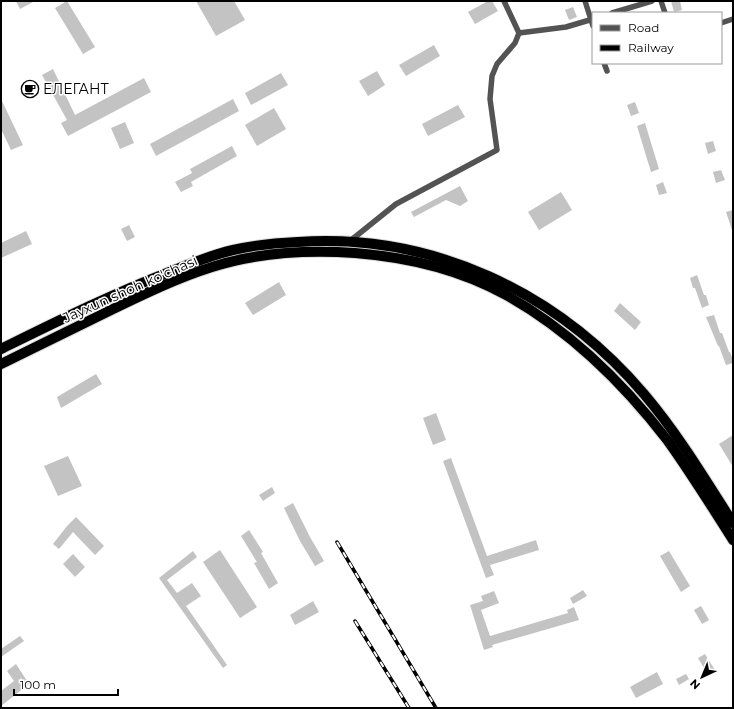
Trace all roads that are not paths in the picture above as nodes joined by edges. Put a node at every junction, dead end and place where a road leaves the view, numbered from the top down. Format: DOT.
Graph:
graph roads {
  1 [pos="504,1"];
  2 [pos="585,1"];
  3 [pos="652,1"];
  4 [pos="661,1"];
  5 [pos="615,12"];
  6 [pos="665,12"];
  7 [pos="592,19"];
  8 [pos="519,33"];
  9 [pos="604,64"];
  10 [pos="607,71"];
  11 [pos="350,241"];
  12 [pos="1,349"];
  13 [pos="1,364"];
  14 [pos="733,523"];
  15 [pos="733,540"];
  1 -- 8 [label="street"];
  2 -- 7 [label="street"];
  3 -- 5 [label="street"];
  4 -- 6 [label="street"];
  7 -- 8 [label="street"];
  8 -- 11 [label="street"];
  9 -- 10 [label="street"];
  11 -- 12 [label="highway, Jayxun shoh ko'chasi"];
  11 -- 14 [label="highway, Jayxun shoh ko'chasi"];
  13 -- 15 [label="highway, Jayxun shoh ko'chasi"];
}
